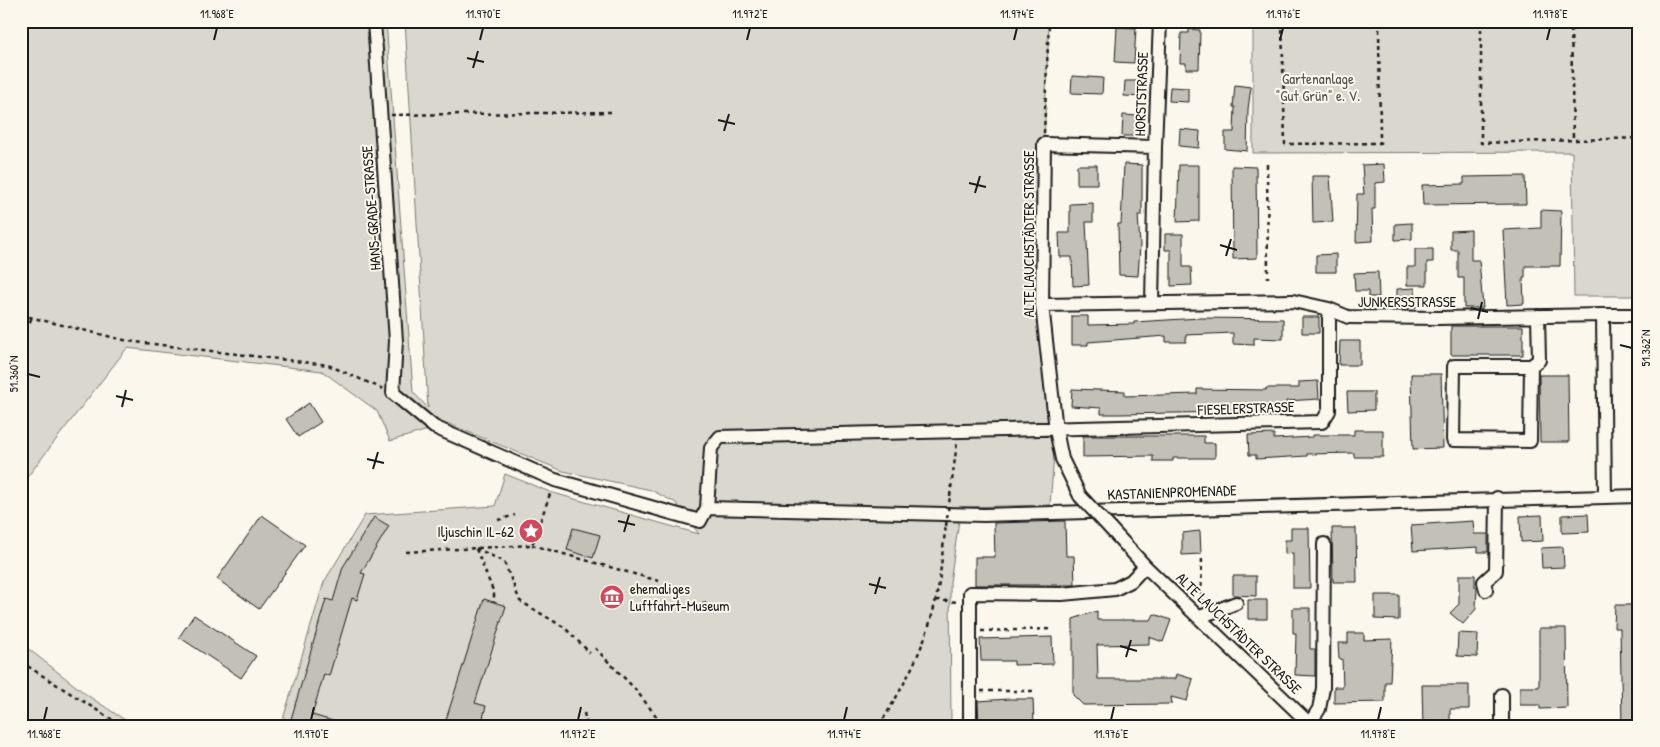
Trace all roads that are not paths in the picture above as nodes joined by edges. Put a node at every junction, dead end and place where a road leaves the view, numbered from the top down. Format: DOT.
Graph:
graph roads {
  1 [pos="374,21"];
  2 [pos="1160,21"];
  3 [pos="1044,144"];
  4 [pos="1155,147"];
  5 [pos="1152,303"];
  6 [pos="1042,304"];
  7 [pos="1329,309"];
  8 [pos="1603,315"];
  9 [pos="1639,315"];
  10 [pos="1538,316"];
  11 [pos="1531,366"];
  12 [pos="1056,430"];
  13 [pos="1639,496"];
  14 [pos="1605,497"];
  15 [pos="1500,498"];
  16 [pos="707,508"];
  17 [pos="1324,544"];
  18 [pos="1145,566"];
  19 [pos="1486,590"];
  20 [pos="1236,604"];
  21 [pos="1200,617"];
  22 [pos="1502,695"];
  23 [pos="1311,725"];
  24 [pos="970,726"];
  25 [pos="1502,726"];
  1 -- 16 [label="street, HANS-GRADE-STRASSE"];
  2 -- 4 [label="street, HORSTSTRASSE"];
  3 -- 4 [label="street, HORSTSTRASSE"];
  3 -- 6 [label="street, ALTE LAUCHSTÄDTER STRASSE"];
  4 -- 5 [label="street"];
  5 -- 6 [label="street, JUNKERSSTRASSE"];
  5 -- 7 [label="street, JUNKERSSTRASSE"];
  6 -- 12 [label="street, ALTE LAUCHSTÄDTER STRASSE"];
  7 -- 10 [label="street, JUNKERSSTRASSE"];
  7 -- 12 [label="street, FIESELERSTRASSE"];
  8 -- 9 [label="street, JUNKERSSTRASSE"];
  8 -- 10 [label="street, JUNKERSSTRASSE"];
  8 -- 14 [label="street"];
  10 -- 11 [label="street"];
  11 -- 11 [label="street"];
  12 -- 16 [label="street"];
  12 -- 18 [label="street, ALTE LAUCHSTÄDTER STRASSE, bridge"];
  13 -- 14 [label="street, KASTANIENPROMENADE"];
  14 -- 15 [label="street, KASTANIENPROMENADE"];
  15 -- 16 [label="street, KASTANIENPROMENADE"];
  15 -- 19 [label="street"];
  17 -- 23 [label="street, ALTE LAUCHSTÄDTER STRASSE"];
  18 -- 21 [label="street, ALTE LAUCHSTÄDTER STRASSE"];
  18 -- 24 [label="street"];
  20 -- 21 [label="street"];
  21 -- 23 [label="street, ALTE LAUCHSTÄDTER STRASSE"];
  22 -- 25 [label="street"];
}
